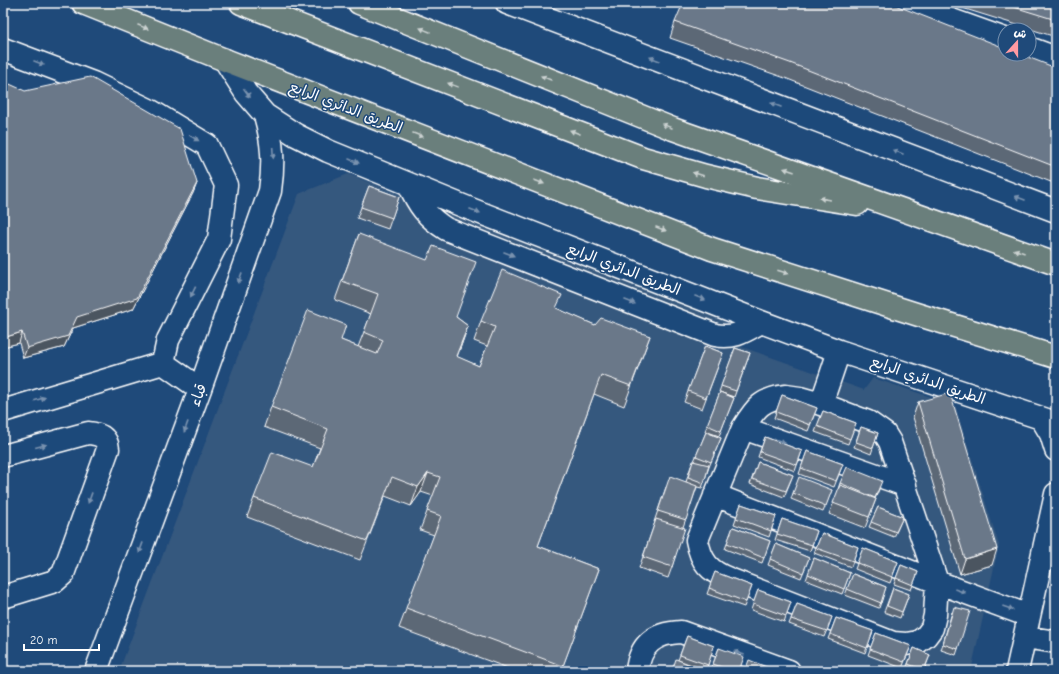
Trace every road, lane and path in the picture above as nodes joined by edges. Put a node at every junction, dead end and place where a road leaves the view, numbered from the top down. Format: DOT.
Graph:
graph roads {
  1 [pos="83,3"];
  2 [pos="240,3"];
  3 [pos="359,3"];
  4 [pos="507,3"];
  5 [pos="904,3"];
  6 [pos="997,36"];
  7 [pos="3,49"];
  8 [pos="1037,51"];
  9 [pos="1056,58"];
  10 [pos="225,60"];
  11 [pos="264,115"];
  12 [pos="409,184"];
  13 [pos="905,211"];
  14 [pos="1056,212"];
  15 [pos="1056,264"];
  16 [pos="761,322"];
  17 [pos="839,350"];
  18 [pos="1056,357"];
  19 [pos="164,363"];
  20 [pos="200,389"];
  21 [pos="821,404"];
  22 [pos="3,411"];
  23 [pos="1049,421"];
  24 [pos="743,428"];
  25 [pos="1056,450"];
  26 [pos="3,456"];
  27 [pos="905,485"];
  28 [pos="1056,494"];
  29 [pos="715,496"];
  30 [pos="937,582"];
  31 [pos="3,597"];
  32 [pos="1029,616"];
  33 [pos="1025,637"];
  34 [pos="1056,642"];
  35 [pos="96,671"];
  36 [pos="637,671"];
  37 [pos="789,671"];
  38 [pos="1017,671"];
  1 -- 10 [label="main road, الطريق الدائري الرابع, one-way"];
  13 -- 2 [label="main road, one-way"];
  13 -- 3 [label="main road, one-way"];
  14 -- 4 [label="street, one-way"];
  5 -- 6 [label="street"];
  7 -- 19 [label="street, one-way"];
  8 -- 9 [label="street"];
  10 -- 11 [label="street, الطريق الدائري الرابع, one-way"];
  10 -- 18 [label="main road, الطريق الدائري الرابع, one-way"];
  11 -- 12 [label="street, الطريق الدائري الرابع, one-way"];
  11 -- 20 [label="street, قباء, one-way"];
  12 -- 16 [label="street, الطريق الدائري الرابع, one-way"];
  12 -- 16 [label="street, one-way"];
  15 -- 13 [label="main road, one-way"];
  16 -- 17 [label="street, الطريق الدائري الرابع"];
  17 -- 21 [label="street"];
  17 -- 23 [label="street, الطريق الدائري الرابع"];
  19 -- 20 [label="street"];
  22 -- 19 [label="street, one-way"];
  20 -- 35 [label="street, قباء, one-way"];
  21 -- 24 [label="street"];
  21 -- 27 [label="street"];
  23 -- 25 [label="street"];
  24 -- 27 [label="street, one-way"];
  24 -- 29 [label="street"];
  26 -- 31 [label="street, one-way"];
  27 -- 30 [label="street"];
  28 -- 32 [label="street"];
  29 -- 30 [label="street"];
  29 -- 30 [label="street"];
  30 -- 32 [label="street, one-way"];
  32 -- 33 [label="street"];
  33 -- 34 [label="street"];
  33 -- 38 [label="street"];
  37 -- 36 [label="street, one-way"];
}
